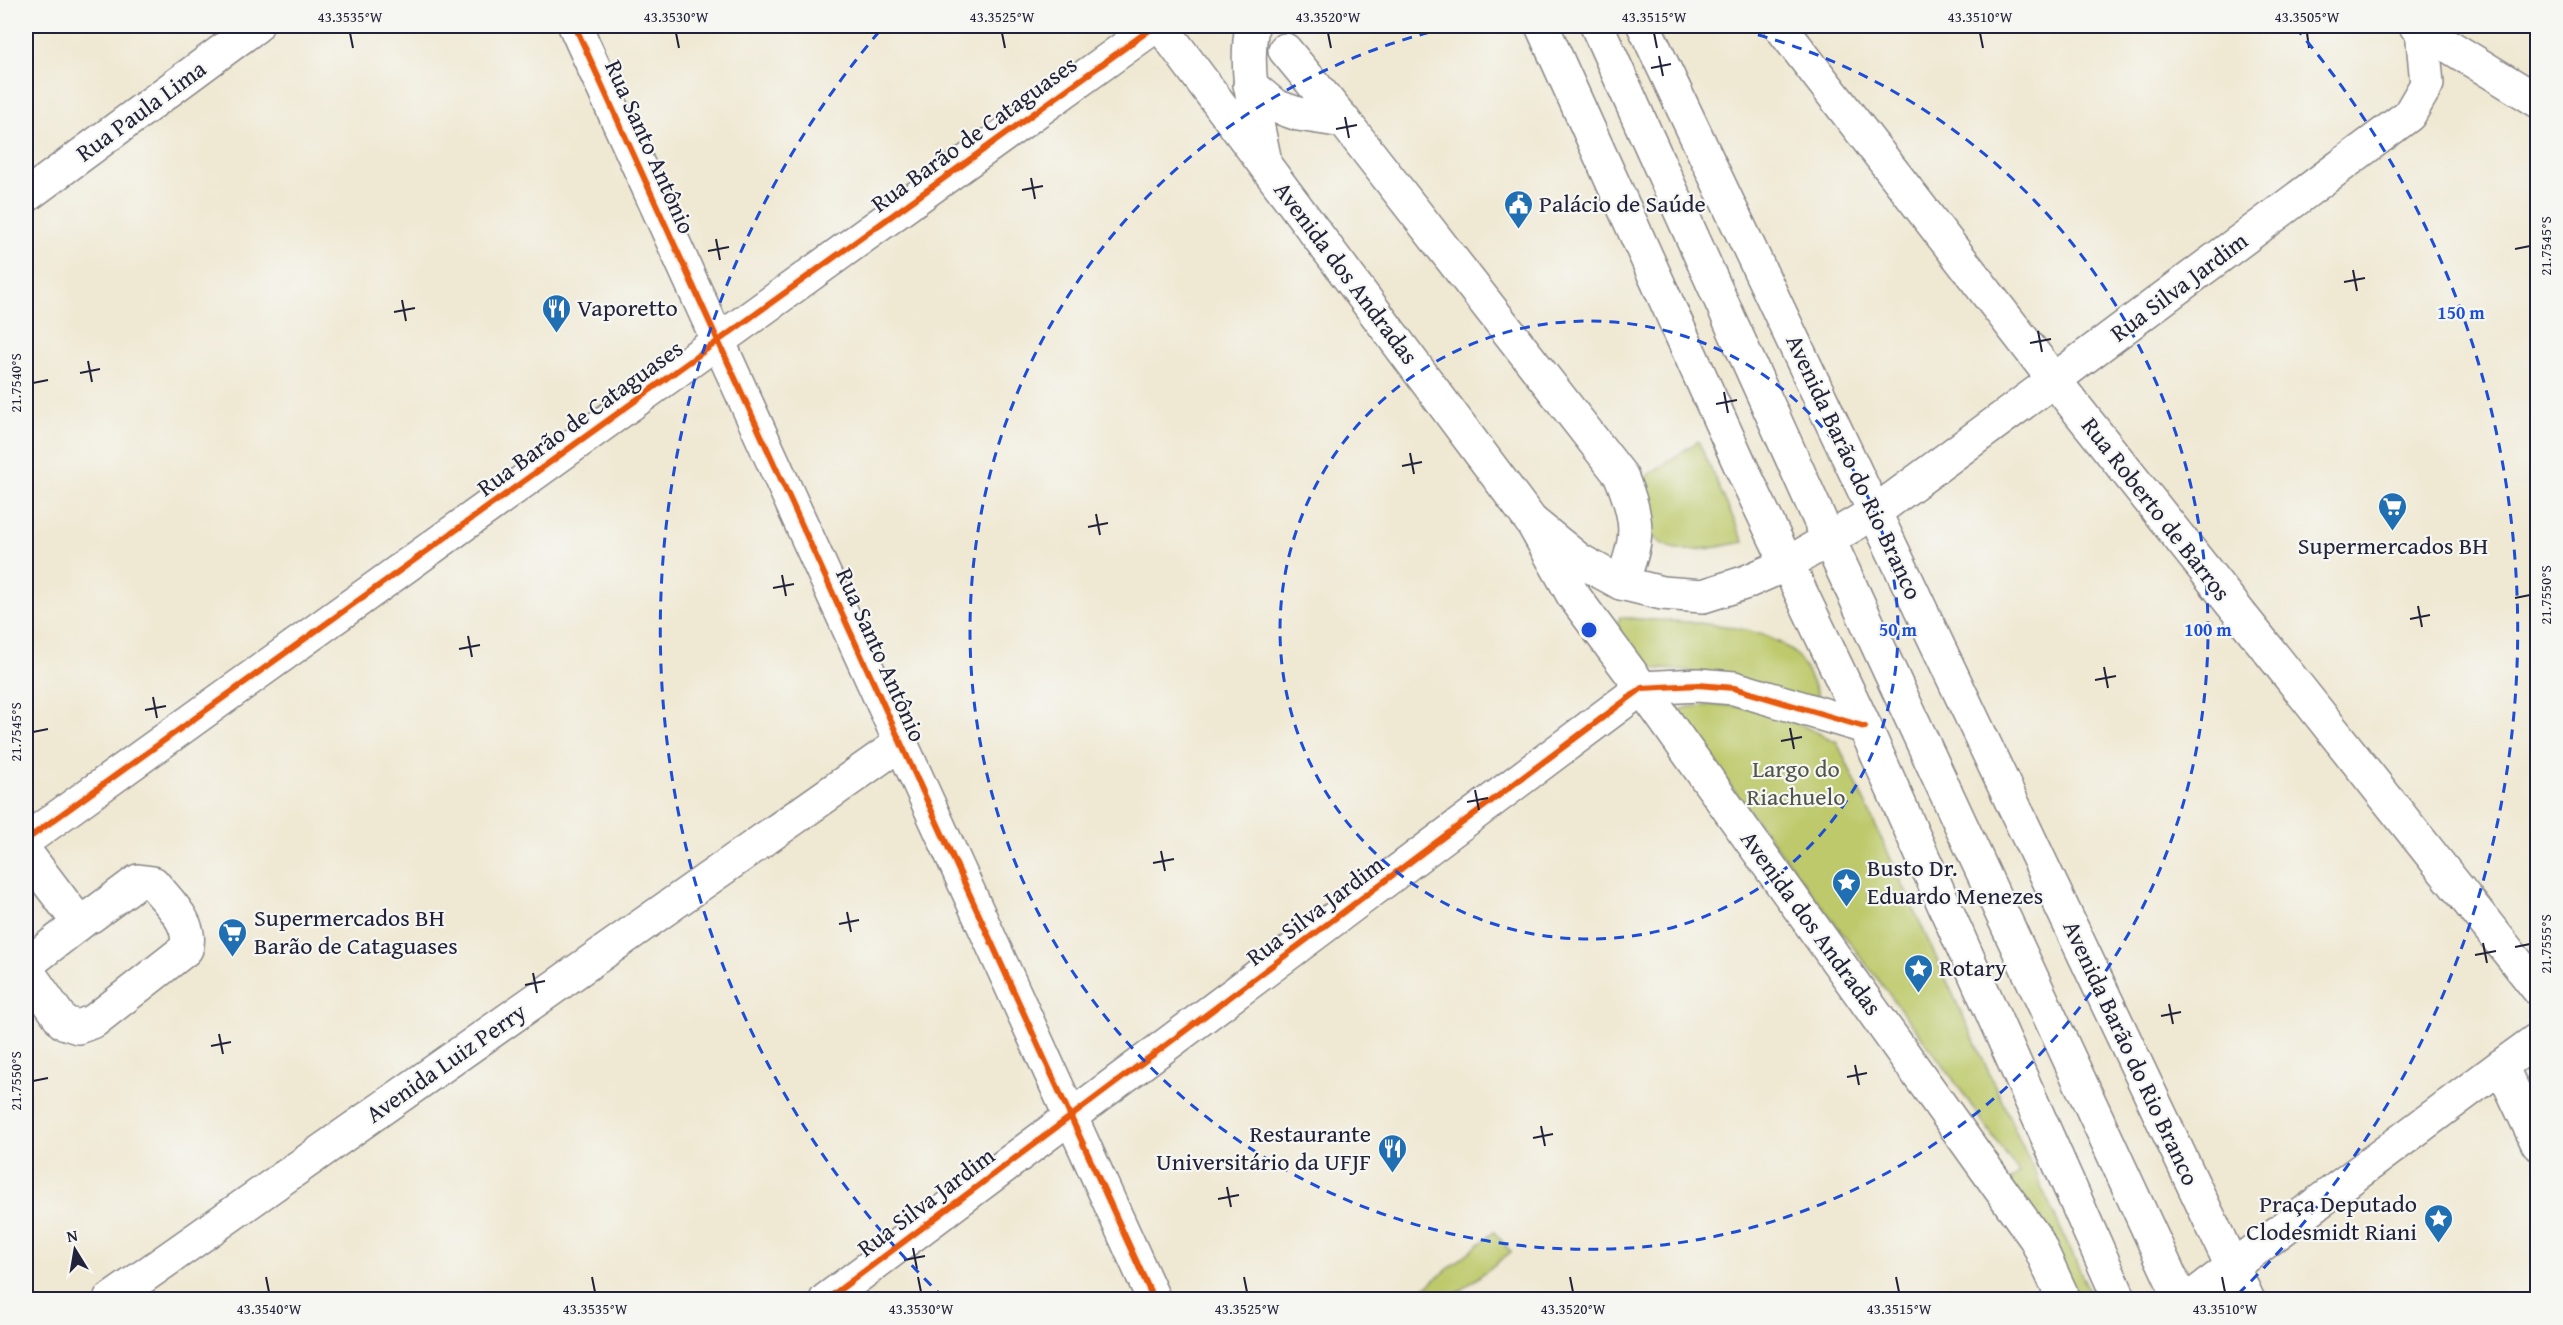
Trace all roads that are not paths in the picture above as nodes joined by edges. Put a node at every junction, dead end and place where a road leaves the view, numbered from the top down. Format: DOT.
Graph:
graph roads {
  1 [pos="256,26"];
  2 [pos="575,26"];
  3 [pos="1155,26"];
  4 [pos="1161,26"];
  5 [pos="1252,26"];
  6 [pos="1542,26"];
  7 [pos="1597,26"];
  8 [pos="1644,26"];
  9 [pos="1780,26"];
  10 [pos="2419,27"];
  11 [pos="1285,50"];
  12 [pos="1250,85"];
  13 [pos="2538,101"];
  14 [pos="1344,121"];
  15 [pos="1265,165"];
  16 [pos="26,196"];
  17 [pos="718,340"];
  18 [pos="2054,380"];
  19 [pos="1875,512"];
  20 [pos="1532,521"];
  21 [pos="1828,538"];
  22 [pos="1787,564"];
  23 [pos="1621,583"];
  24 [pos="1642,688"];
  25 [pos="1865,727"];
  26 [pos="901,743"];
  27 [pos="26,840"];
  28 [pos="26,853"];
  29 [pos="85,919"];
  30 [pos="26,967"];
  31 [pos="2538,989"];
  32 [pos="2538,1039"];
  33 [pos="2501,1066"];
  34 [pos="1070,1116"];
  35 [pos="2538,1144"];
  36 [pos="2233,1267"];
  37 [pos="110,1299"];
  38 [pos="826,1299"];
  39 [pos="1154,1299"];
  40 [pos="2064,1299"];
  41 [pos="2120,1299"];
  42 [pos="2181,1299"];
  43 [pos="2187,1299"];
  44 [pos="2248,1299"];
  1 -- 16 [label="street, Rua Paula Lima"];
  2 -- 17 [label="street, Rua Santo Antônio"];
  3 -- 17 [label="street, Rua Barão de Cataguases"];
  4 -- 15 [label="street, Avenida dos Andradas"];
  5 -- 12 [label="street"];
  6 -- 22 [label="street"];
  7 -- 21 [label="street"];
  8 -- 19 [label="street, Avenida Barão do Rio Branco"];
  9 -- 18 [label="street, Rua Roberto de Barros"];
  10 -- 13 [label="street"];
  10 -- 18 [label="street, Rua Silva Jardim"];
  11 -- 14 [label="street"];
  12 -- 14 [label="street"];
  12 -- 15 [label="street"];
  14 -- 23 [label="street"];
  15 -- 20 [label="street, Avenida dos Andradas"];
  17 -- 26 [label="street, Rua Santo Antônio"];
  17 -- 27 [label="street, Rua Barão de Cataguases"];
  18 -- 19 [label="street, Rua Silva Jardim"];
  18 -- 31 [label="street, Rua Roberto de Barros"];
  19 -- 21 [label="street, Avenida dos Andradas"];
  19 -- 36 [label="street, Avenida Barão do Rio Branco"];
  20 -- 23 [label="street, Avenida dos Andradas"];
  20 -- 24 [label="street, Avenida dos Andradas"];
  21 -- 22 [label="street, Avenida dos Andradas"];
  21 -- 42 [label="street"];
  22 -- 23 [label="street, Avenida dos Andradas"];
  22 -- 25 [label="street"];
  24 -- 25 [label="street"];
  24 -- 34 [label="street, Rua Silva Jardim"];
  24 -- 40 [label="street, Avenida dos Andradas"];
  25 -- 41 [label="street"];
  26 -- 34 [label="street, Rua Santo Antônio"];
  26 -- 37 [label="street, Avenida Luiz Perry"];
  28 -- 29 [label="street"];
  29 -- 30 [label="street"];
  29 -- 30 [label="street"];
  32 -- 33 [label="street"];
  33 -- 35 [label="street"];
  33 -- 36 [label="street"];
  34 -- 38 [label="street, Rua Silva Jardim"];
  34 -- 39 [label="street, Rua Santo Antônio"];
  36 -- 43 [label="street"];
  36 -- 44 [label="street, Avenida Barão do Rio Branco"];
}
